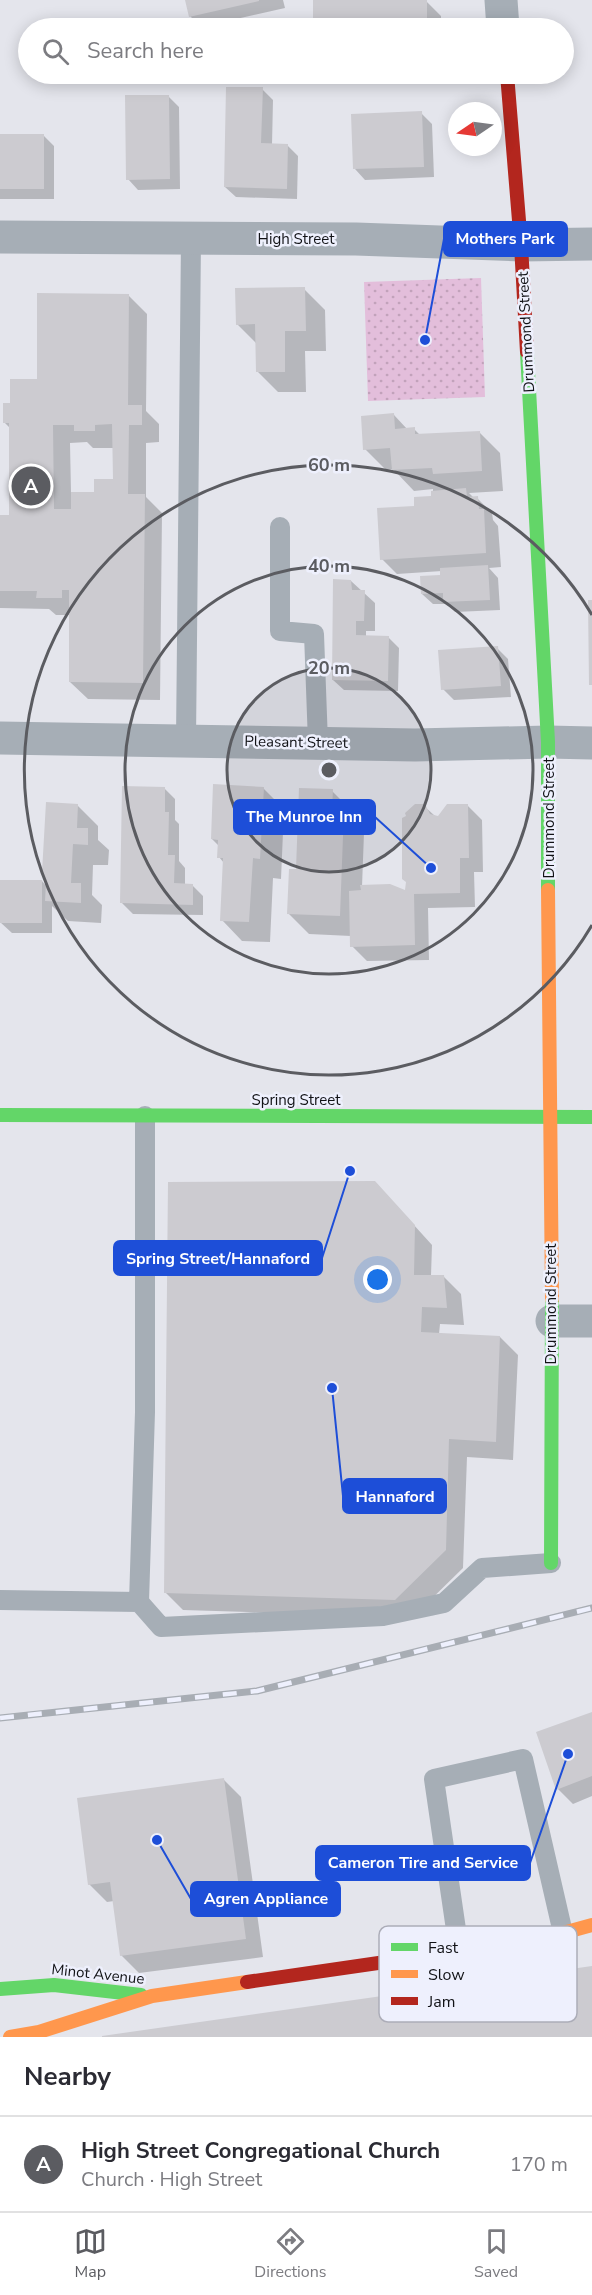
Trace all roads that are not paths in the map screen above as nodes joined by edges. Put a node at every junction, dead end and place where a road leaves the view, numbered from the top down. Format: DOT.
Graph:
graph roads {
  1 [pos="501,0"];
  2 [pos="502,18"];
  3 [pos="508,84"];
  4 [pos="0,237"];
  5 [pos="191,238"];
  6 [pos="592,244"];
  7 [pos="521,245"];
  8 [pos="280,527"];
  9 [pos="0,738"];
  10 [pos="186,740"];
  11 [pos="549,742"];
  12 [pos="318,743"];
  13 [pos="592,743"];
  14 [pos="0,1115"];
  15 [pos="145,1116"];
  16 [pos="549,1117"];
  17 [pos="592,1117"];
  18 [pos="552,1321"];
  19 [pos="592,1321"];
  20 [pos="551,1563"];
  21 [pos="0,1600"];
  22 [pos="139,1602"];
  23 [pos="592,1925"];
  24 [pos="455,1926"];
  25 [pos="561,1926"];
  26 [pos="577,1929"];
  27 [pos="379,1962"];
  28 [pos="0,1989"];
  29 [pos="152,1996"];
  30 [pos="10,2037"];
  1 -- 2 [label="street"];
  3 -- 7 [label="main road, Drummond Street"];
  4 -- 5 [label="street, High Street"];
  5 -- 7 [label="street, High Street"];
  5 -- 10 [label="lane"];
  6 -- 7 [label="street, High Street"];
  7 -- 11 [label="main road, Drummond Street"];
  8 -- 12 [label="lane"];
  9 -- 10 [label="street, Pleasant Street"];
  10 -- 12 [label="street, Pleasant Street"];
  11 -- 12 [label="street, Pleasant Street"];
  11 -- 13 [label="street, Pleasant Street"];
  11 -- 16 [label="main road, Drummond Street"];
  14 -- 15 [label="main road, Spring Street"];
  15 -- 16 [label="main road, Spring Street"];
  15 -- 22 [label="lane"];
  16 -- 17 [label="main road, Spring Street"];
  16 -- 18 [label="main road, Drummond Street"];
  18 -- 19 [label="street"];
  18 -- 20 [label="main road, Drummond Street"];
  20 -- 22 [label="lane"];
  21 -- 22 [label="lane"];
  23 -- 26 [label="main road"];
  24 -- 25 [label="lane"];
  27 -- 29 [label="main road"];
  28 -- 29 [label="main road, Minot Avenue"];
  29 -- 30 [label="main road, Minot Avenue"];
}
